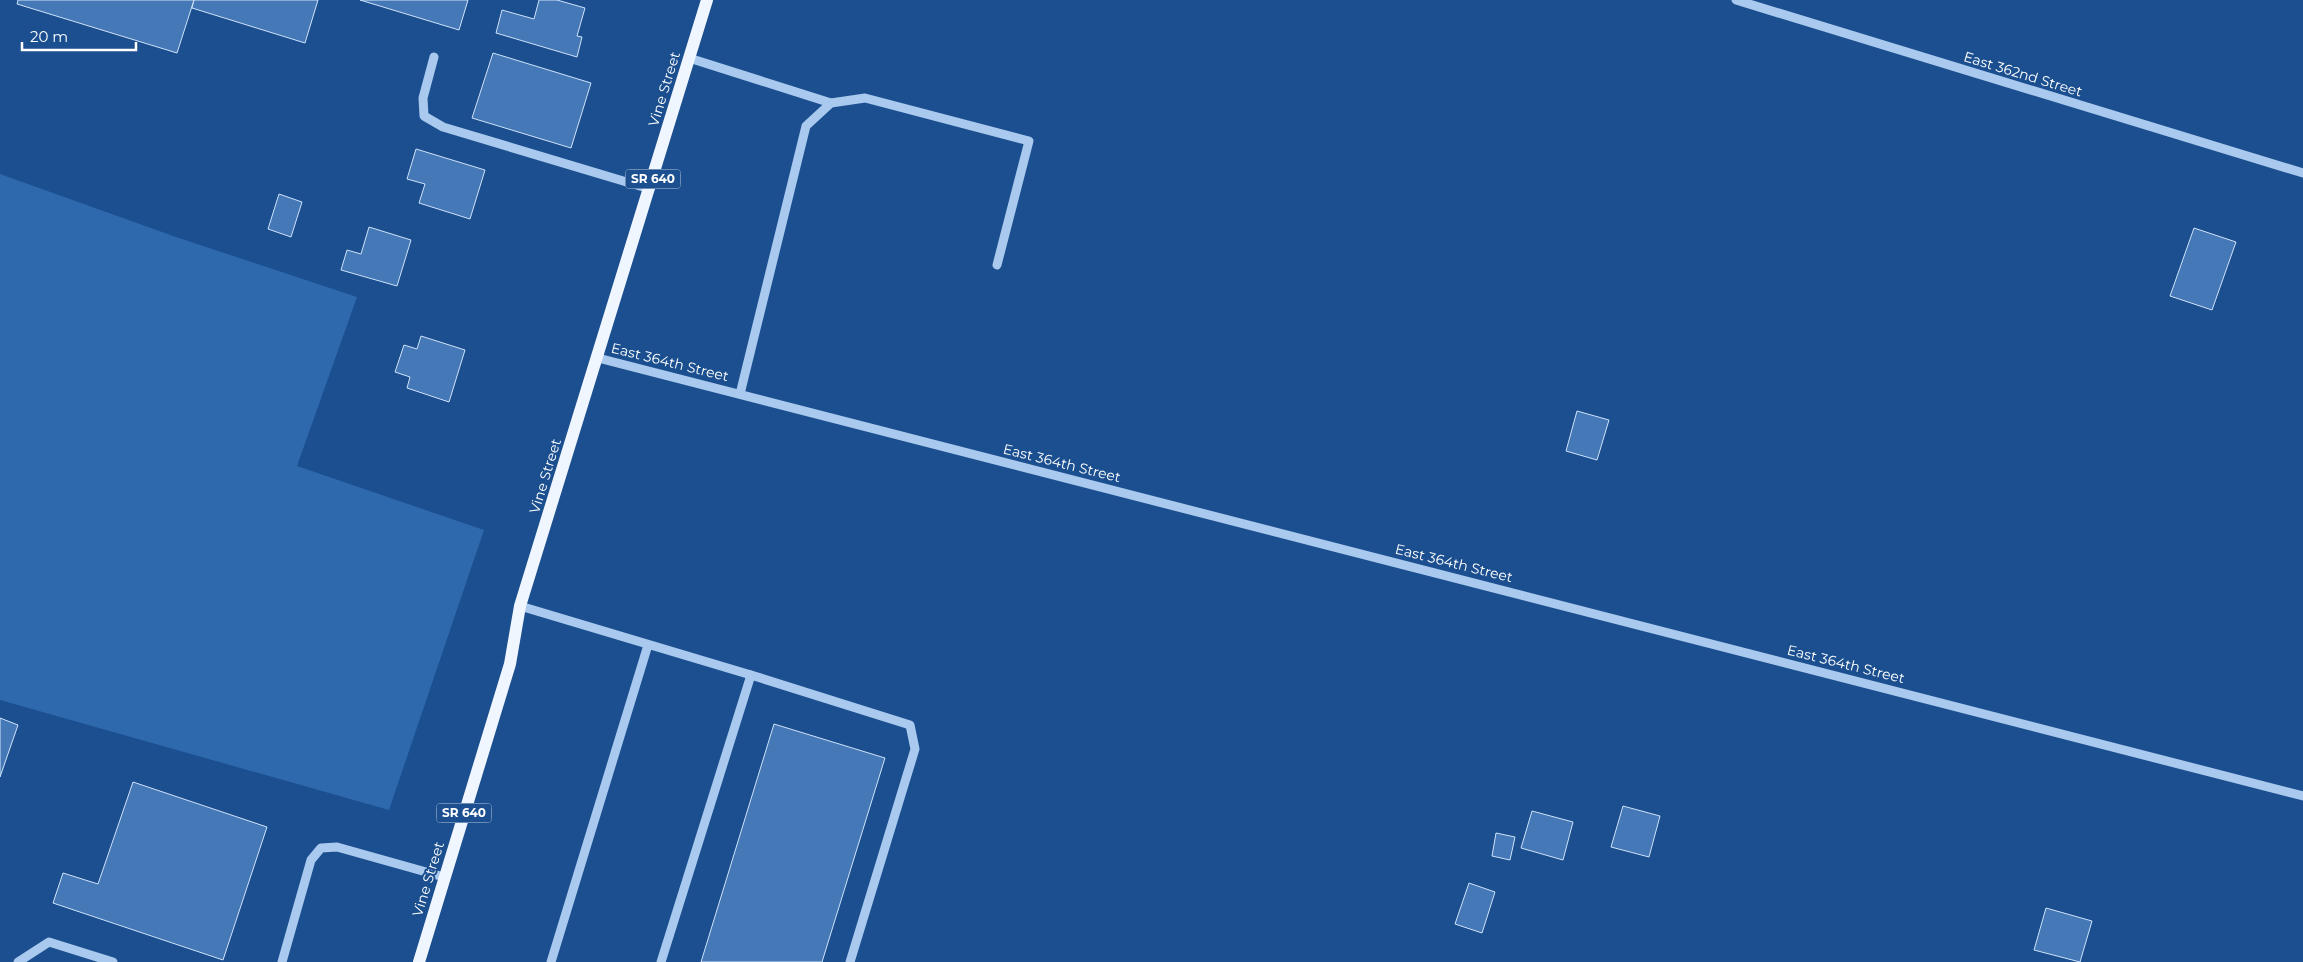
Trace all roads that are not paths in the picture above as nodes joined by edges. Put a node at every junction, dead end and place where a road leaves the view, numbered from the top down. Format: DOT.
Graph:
graph roads {
  1 [pos="707,0"];
  2 [pos="1736,0"];
  3 [pos="434,57"];
  4 [pos="689,58"];
  5 [pos="831,103"];
  6 [pos="2303,173"];
  7 [pos="650,189"];
  8 [pos="997,265"];
  9 [pos="598,358"];
  10 [pos="740,394"];
  11 [pos="520,606"];
  12 [pos="648,645"];
  13 [pos="751,675"];
  14 [pos="2303,796"];
  15 [pos="444,877"];
  16 [pos="18,962"];
  17 [pos="113,962"];
  18 [pos="282,962"];
  19 [pos="419,962"];
  20 [pos="551,962"];
  21 [pos="661,962"];
  22 [pos="850,962"];
  1 -- 4 [label="main road, Vine Street / SR 640"];
  2 -- 6 [label="street, East 362nd Street"];
  3 -- 7 [label="street"];
  4 -- 5 [label="street"];
  4 -- 7 [label="main road, Vine Street / SR 640"];
  5 -- 8 [label="street"];
  5 -- 10 [label="street"];
  7 -- 9 [label="main road, Vine Street / SR 640"];
  9 -- 10 [label="street, East 364th Street"];
  9 -- 11 [label="main road, Vine Street / SR 640"];
  10 -- 14 [label="street, East 364th Street"];
  11 -- 12 [label="street"];
  11 -- 15 [label="main road, Vine Street / SR 640"];
  12 -- 13 [label="street"];
  12 -- 20 [label="street"];
  13 -- 21 [label="street"];
  13 -- 22 [label="street"];
  15 -- 18 [label="street"];
  15 -- 19 [label="main road, Vine Street / SR 640"];
  16 -- 17 [label="street"];
}
